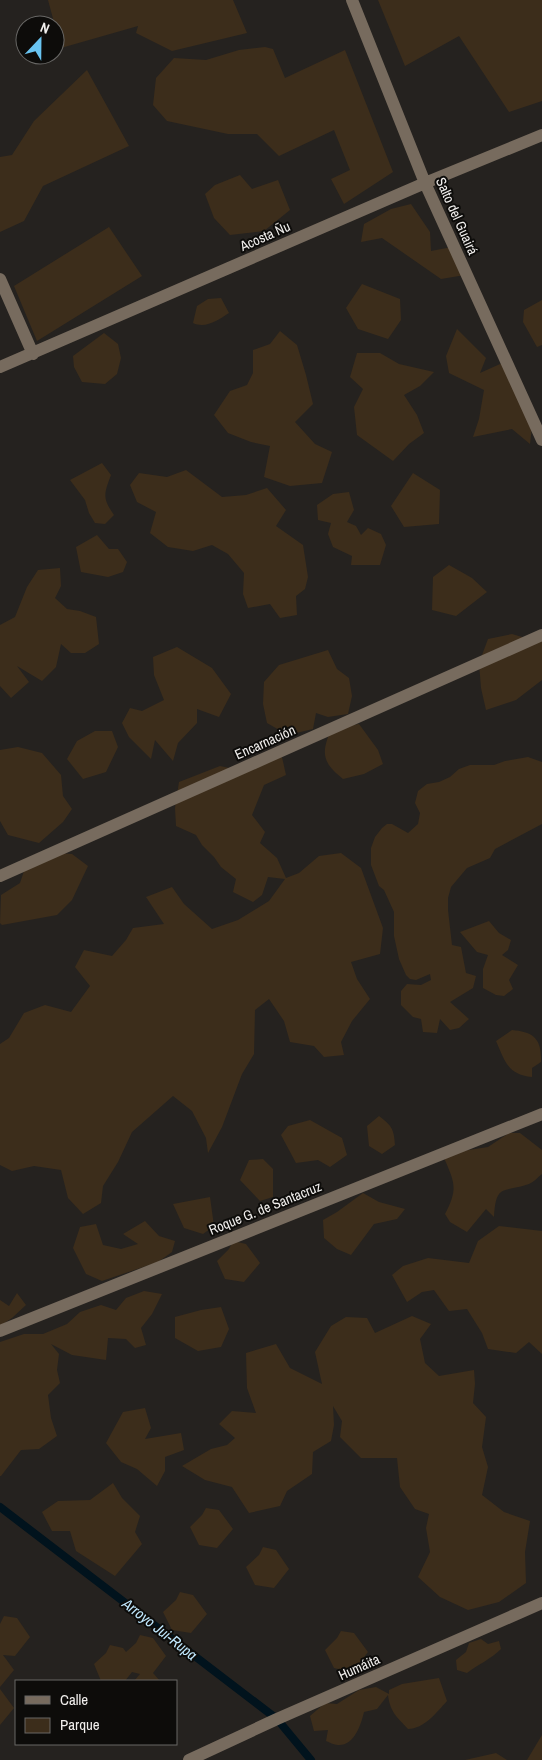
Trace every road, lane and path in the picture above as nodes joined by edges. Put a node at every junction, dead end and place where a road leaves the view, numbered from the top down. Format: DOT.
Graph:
graph roads {
  1 [pos="352,0"];
  2 [pos="542,135"];
  3 [pos="425,183"];
  4 [pos="0,279"];
  5 [pos="33,354"];
  6 [pos="0,367"];
  7 [pos="542,440"];
  8 [pos="542,635"];
  9 [pos="0,876"];
  10 [pos="542,1114"];
  11 [pos="0,1331"];
  12 [pos="542,1603"];
  13 [pos="189,1760"];
  1 -- 3 [label="street, Salto del Guairá"];
  2 -- 3 [label="street, Acosta Ñu"];
  3 -- 5 [label="street, Acosta Ñu"];
  3 -- 7 [label="street, Salto del Guairá"];
  4 -- 5 [label="street"];
  5 -- 6 [label="street, Acosta Ñu"];
  8 -- 9 [label="street, Encarnación"];
  10 -- 11 [label="street, Roque G. de Santacruz"];
  12 -- 13 [label="street, Humáita"];
}
